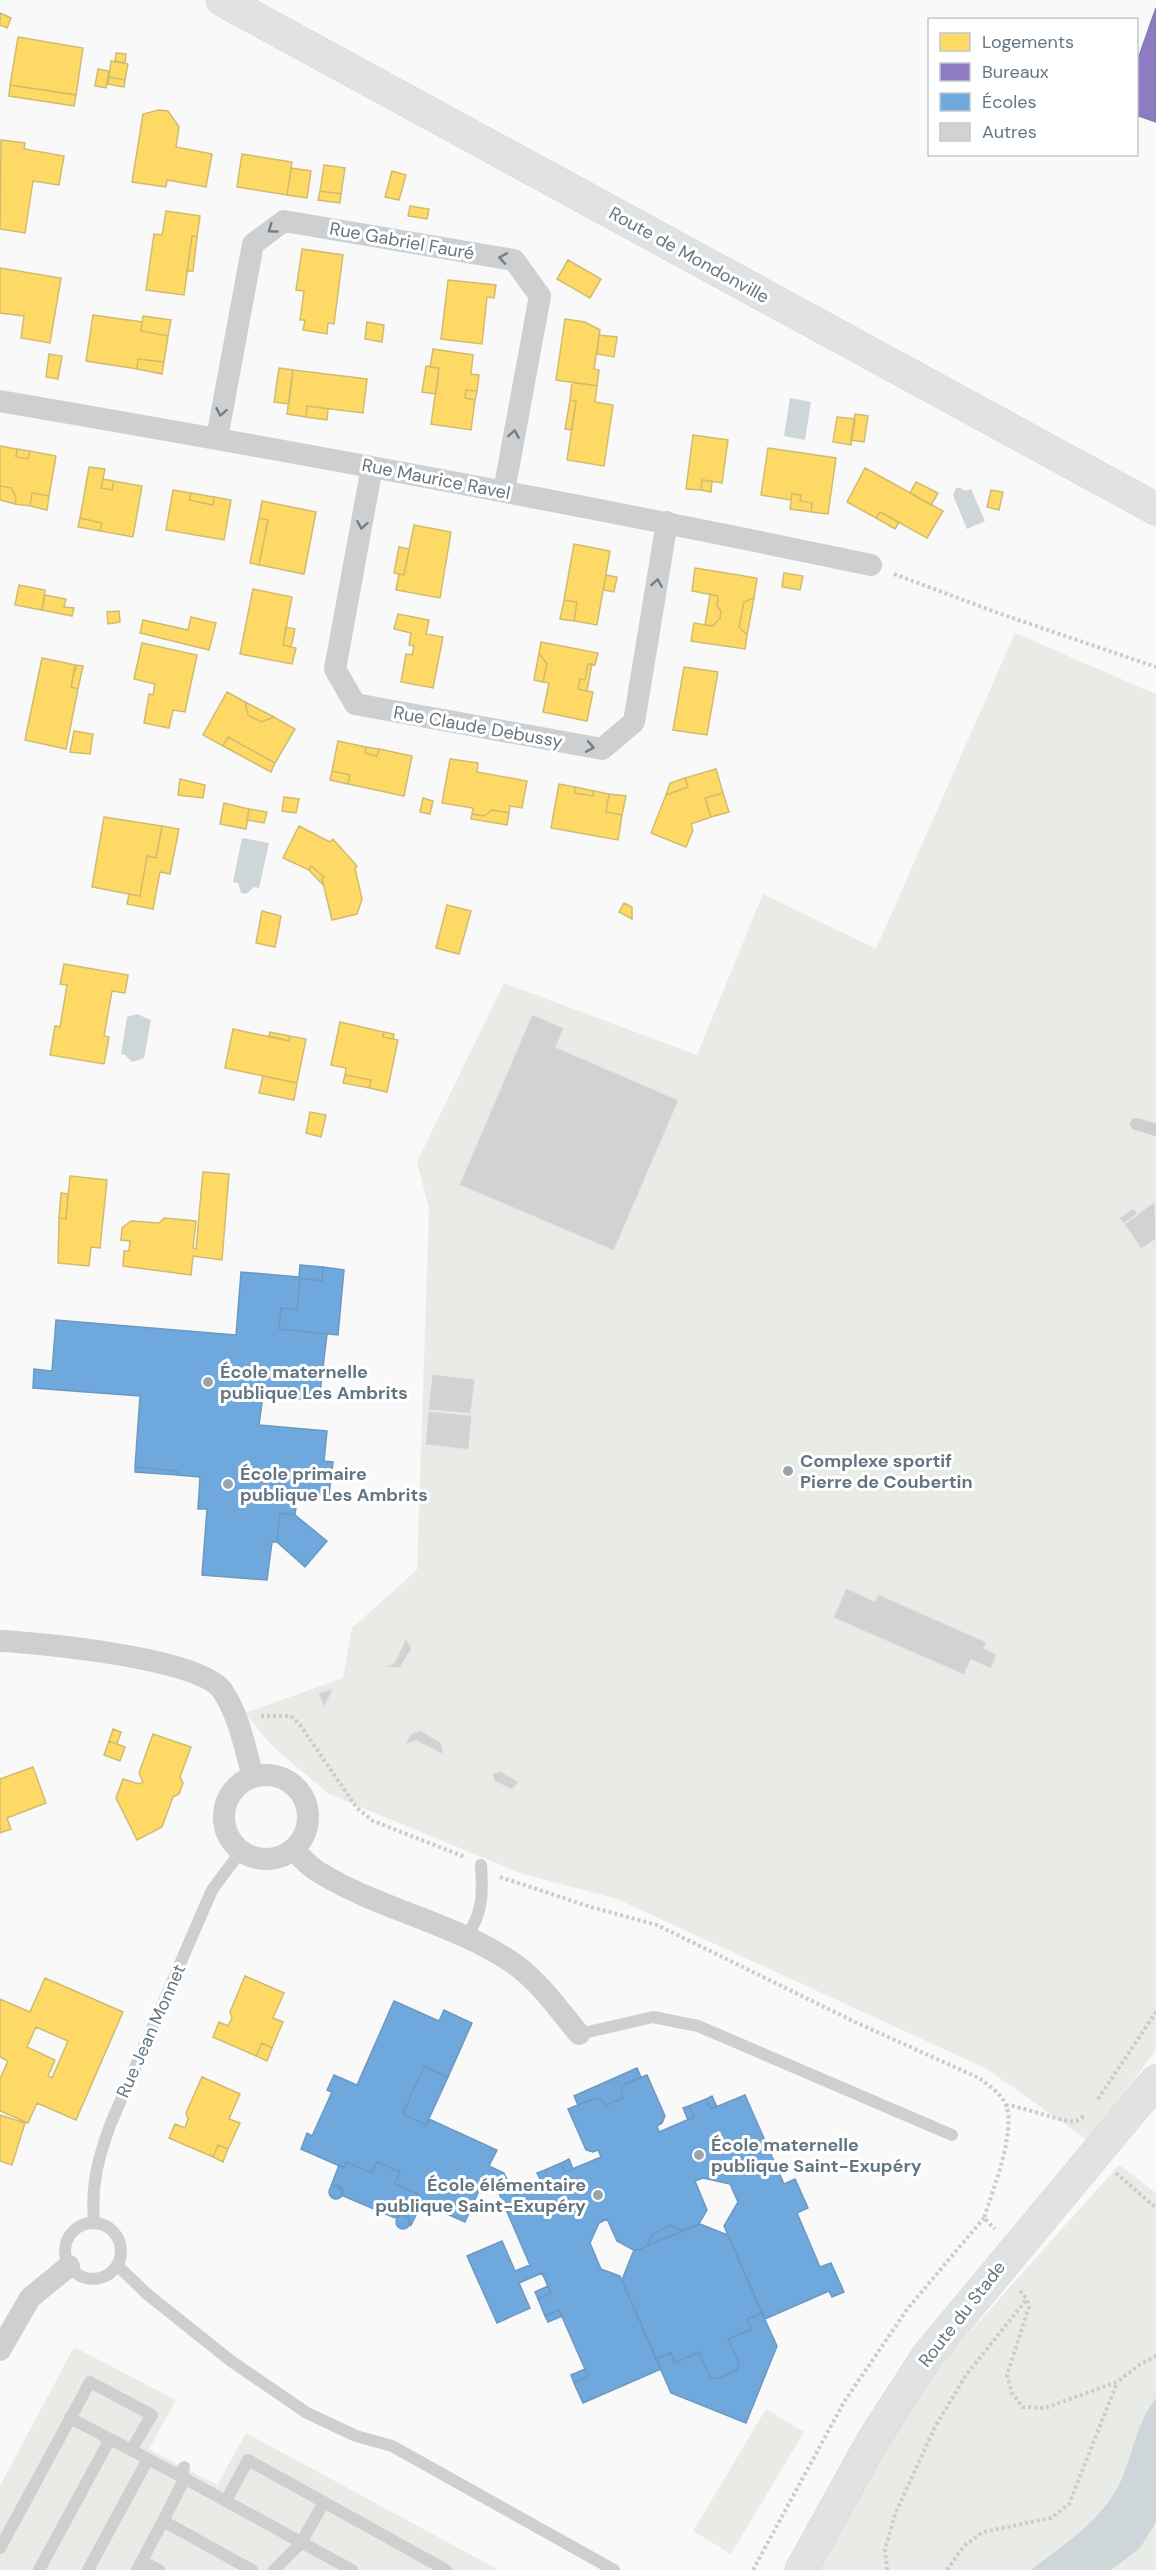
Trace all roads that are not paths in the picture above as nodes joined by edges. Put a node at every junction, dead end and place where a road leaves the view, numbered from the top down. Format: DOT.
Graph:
graph roads {
  1 [pos="222,0"];
  2 [pos="0,401"];
  3 [pos="217,438"];
  4 [pos="372,467"];
  5 [pos="504,491"];
  6 [pos="1156,509"];
  7 [pos="667,522"];
  8 [pos="871,565"];
  9 [pos="1136,1124"];
  10 [pos="1156,1130"];
  11 [pos="0,1641"];
  12 [pos="253,1777"];
  13 [pos="293,1850"];
  14 [pos="241,1851"];
  15 [pos="481,1865"];
  16 [pos="467,1936"];
  17 [pos="579,2034"];
  18 [pos="1156,2081"];
  19 [pos="952,2135"];
  20 [pos="94,2222"];
  21 [pos="69,2266"];
  22 [pos="117,2266"];
  23 [pos="0,2350"];
  24 [pos="70,2418"];
  25 [pos="110,2439"];
  26 [pos="131,2450"];
  27 [pos="148,2459"];
  28 [pos="183,2474"];
  29 [pos="226,2501"];
  30 [pos="324,2502"];
  31 [pos="163,2521"];
  32 [pos="301,2542"];
  33 [pos="0,2548"];
  34 [pos="139,2566"];
  35 [pos="39,2570"];
  36 [pos="88,2570"];
  37 [pos="159,2570"];
  38 [pos="252,2570"];
  39 [pos="274,2570"];
  40 [pos="352,2570"];
  41 [pos="446,2570"];
  42 [pos="614,2570"];
  43 [pos="801,2570"];
  1 -- 6 [label="main road, Route de Mondonville"];
  2 -- 3 [label="street, Rue Maurice Ravel"];
  3 -- 4 [label="street, Rue Maurice Ravel"];
  5 -- 3 [label="street, Rue Gabriel Fauré, one-way"];
  4 -- 5 [label="street, Rue Maurice Ravel"];
  4 -- 7 [label="street, Rue Claude Debussy, one-way"];
  5 -- 7 [label="street, Rue Maurice Ravel"];
  7 -- 8 [label="street, Rue Maurice Ravel"];
  9 -- 10 [label="lane"];
  11 -- 12 [label="street"];
  12 -- 13 [label="street"];
  12 -- 14 [label="street"];
  13 -- 14 [label="street"];
  13 -- 16 [label="street"];
  14 -- 20 [label="lane, Rue Jean Monnet"];
  15 -- 16 [label="lane"];
  16 -- 17 [label="street"];
  17 -- 19 [label="lane"];
  18 -- 43 [label="main road, Route du Stade"];
  20 -- 21 [label="lane"];
  20 -- 22 [label="lane"];
  21 -- 22 [label="lane"];
  21 -- 23 [label="street"];
  22 -- 42 [label="lane"];
  24 -- 25 [label="lane"];
  24 -- 26 [label="lane"];
  24 -- 33 [label="lane"];
  25 -- 26 [label="lane"];
  25 -- 35 [label="lane"];
  26 -- 27 [label="lane"];
  27 -- 28 [label="lane"];
  27 -- 36 [label="lane"];
  28 -- 29 [label="lane"];
  28 -- 31 [label="lane"];
  29 -- 30 [label="lane"];
  29 -- 32 [label="lane"];
  30 -- 32 [label="lane"];
  30 -- 41 [label="lane"];
  31 -- 34 [label="lane"];
  31 -- 38 [label="lane"];
  32 -- 39 [label="lane"];
  32 -- 40 [label="lane"];
  34 -- 37 [label="lane"];
}
